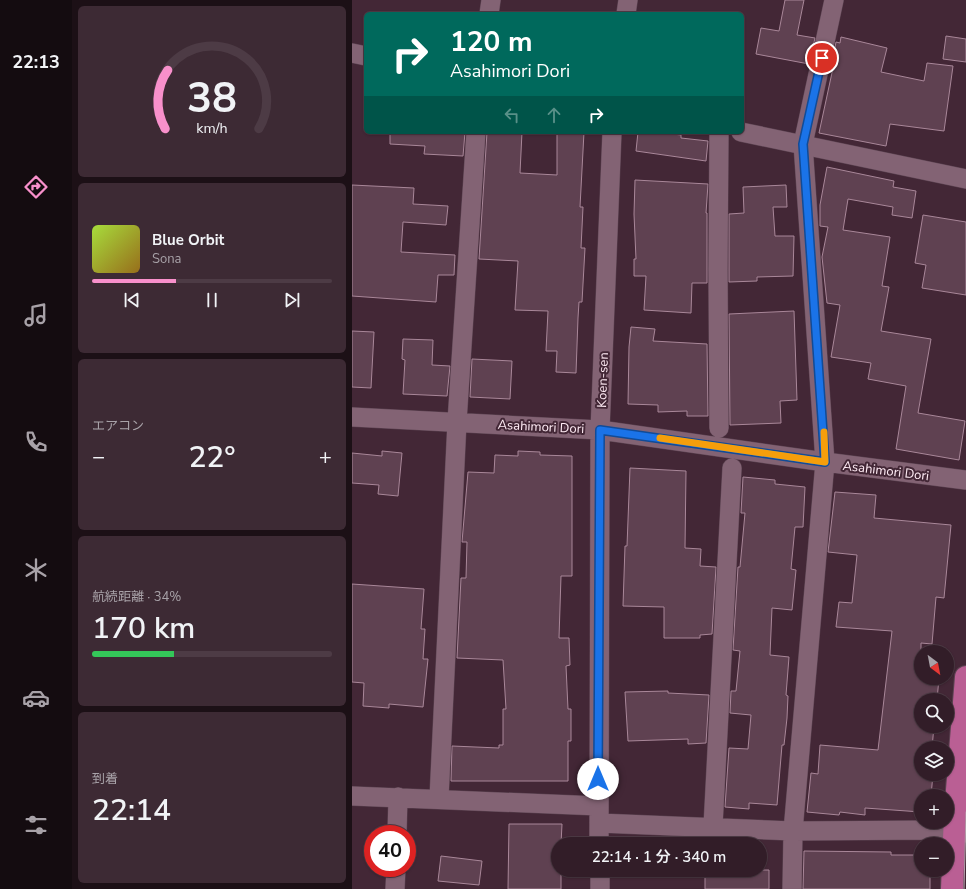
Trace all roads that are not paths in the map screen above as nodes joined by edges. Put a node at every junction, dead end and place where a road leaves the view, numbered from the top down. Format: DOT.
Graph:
graph roads {
  1 [pos="490,0"];
  2 [pos="628,0"];
  3 [pos="834,0"];
  4 [pos="489,12"];
  5 [pos="626,12"];
  6 [pos="352,52"];
  7 [pos="364,55"];
  8 [pos="744,133"];
  9 [pos="476,134"];
  10 [pos="612,134"];
  11 [pos="719,134"];
  12 [pos="803,144"];
  13 [pos="966,179"];
  14 [pos="352,417"];
  15 [pos="457,422"];
  16 [pos="719,428"];
  17 [pos="600,430"];
  18 [pos="825,462"];
  19 [pos="732,468"];
  20 [pos="966,480"];
  21 [pos="966,678"];
  22 [pos="352,796"];
  23 [pos="398,797"];
  24 [pos="440,798"];
  25 [pos="599,814"];
  26 [pos="396,825"];
  27 [pos="713,826"];
  28 [pos="793,831"];
  29 [pos="960,832"];
  30 [pos="599,837"];
  31 [pos="396,877"];
  32 [pos="600,877"];
  33 [pos="395,889"];
  34 [pos="600,889"];
  35 [pos="792,889"];
  36 [pos="952,889"];
  1 -- 4 [label="street"];
  2 -- 5 [label="street"];
  3 -- 12 [label="street"];
  6 -- 7 [label="street"];
  8 -- 12 [label="street"];
  9 -- 15 [label="street"];
  10 -- 17 [label="street, Koen-sen"];
  11 -- 16 [label="street"];
  12 -- 13 [label="street"];
  12 -- 18 [label="street"];
  14 -- 15 [label="street, Asahimori Dori"];
  15 -- 17 [label="street, Asahimori Dori"];
  15 -- 24 [label="street"];
  17 -- 18 [label="street, Asahimori Dori"];
  17 -- 25 [label="street, Koen-sen"];
  18 -- 20 [label="street, Asahimori Dori"];
  18 -- 28 [label="street"];
  19 -- 27 [label="street"];
  21 -- 29 [label="highway"];
  22 -- 23 [label="street"];
  23 -- 24 [label="street"];
  23 -- 26 [label="street"];
  24 -- 25 [label="street"];
  25 -- 27 [label="street"];
  25 -- 30 [label="street, Koen-sen"];
  27 -- 28 [label="street"];
  28 -- 29 [label="street"];
  28 -- 35 [label="street"];
  29 -- 36 [label="highway"];
  31 -- 33 [label="street"];
  32 -- 34 [label="street"];
}
